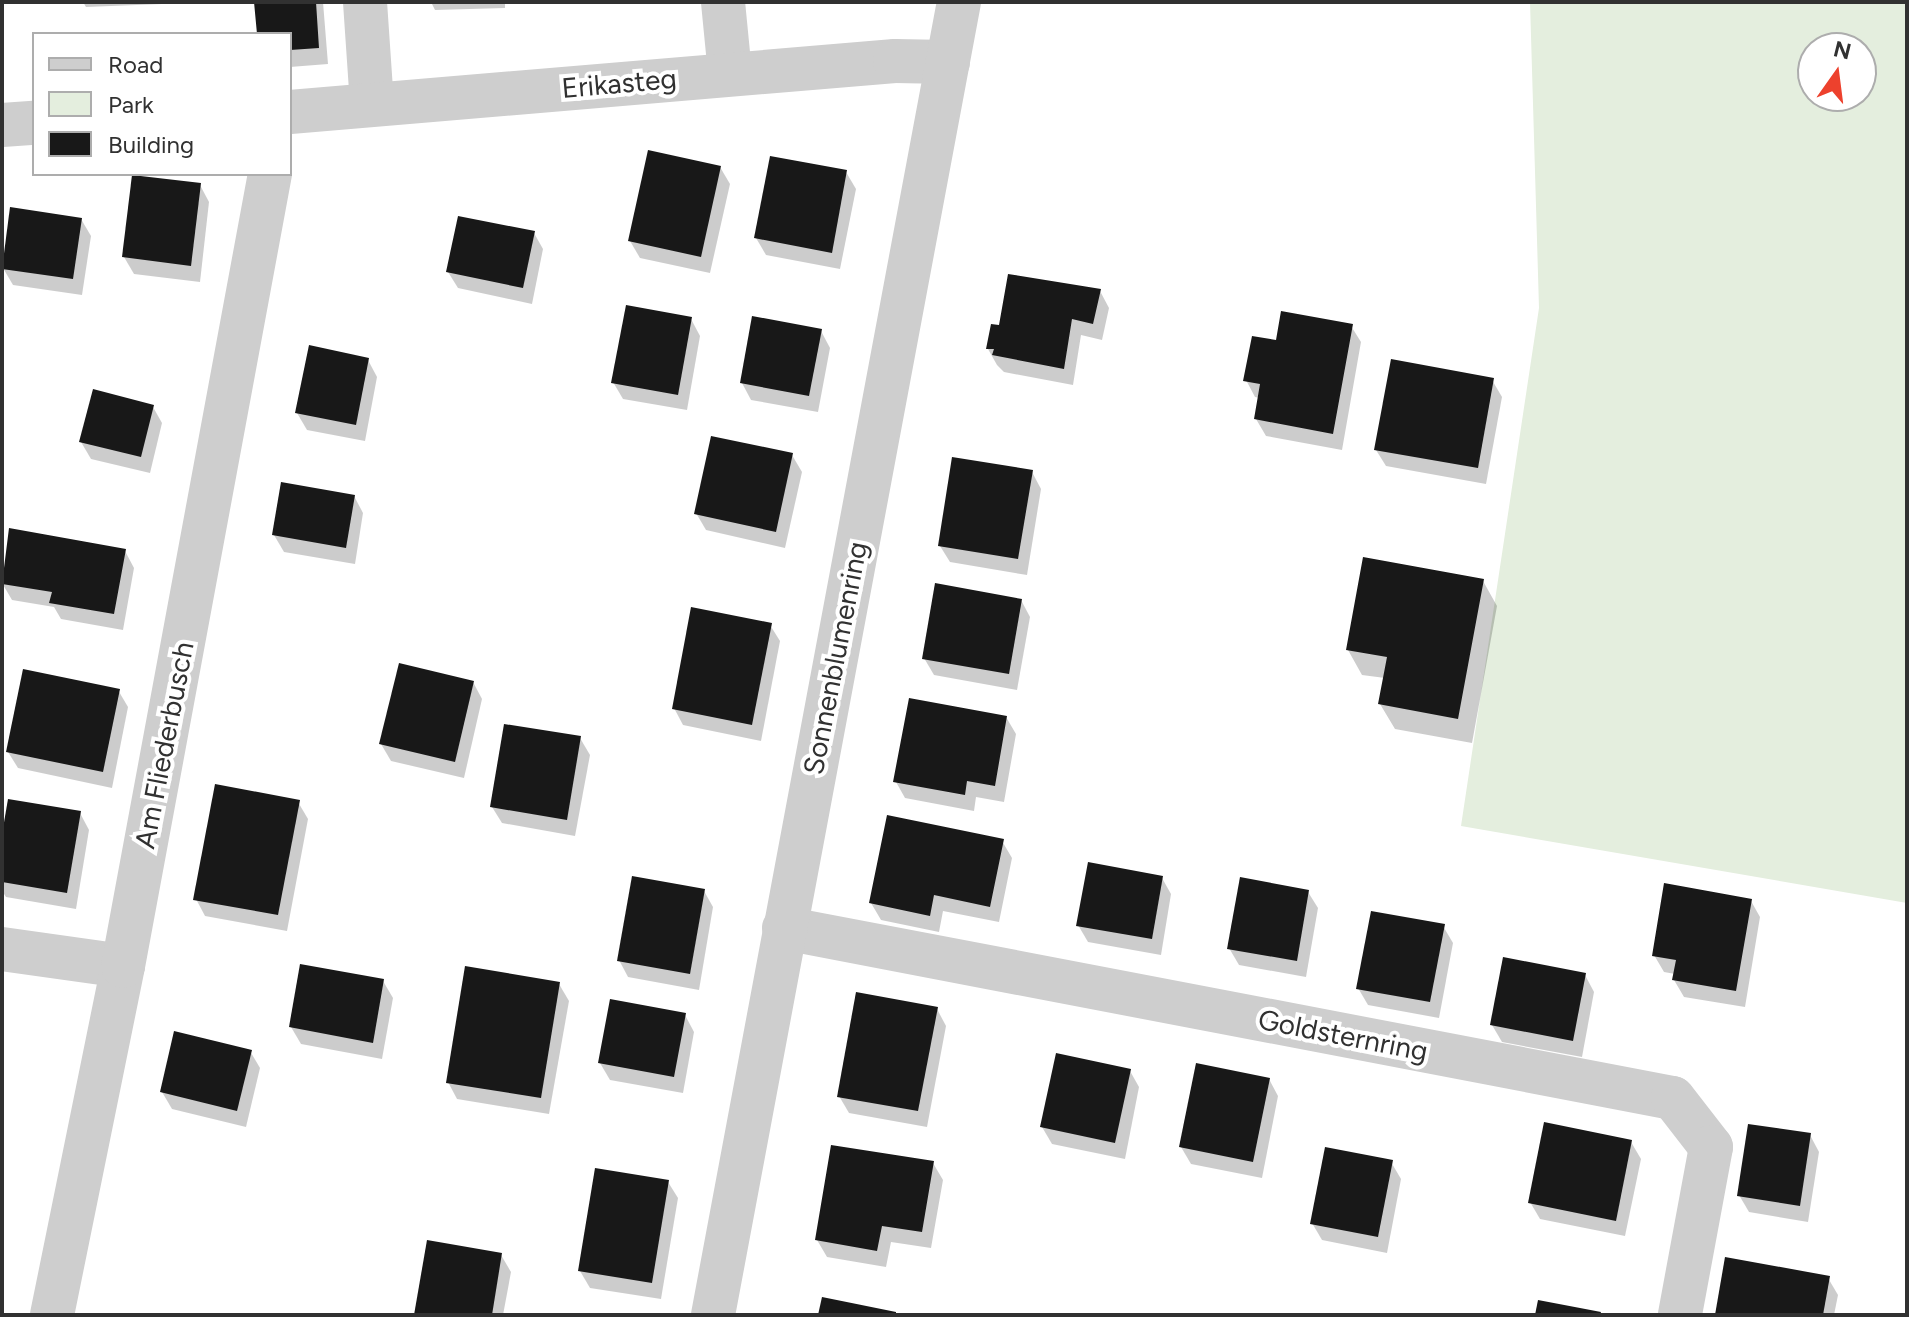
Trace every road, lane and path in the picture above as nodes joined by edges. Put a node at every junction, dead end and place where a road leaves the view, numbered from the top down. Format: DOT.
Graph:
graph roads {
  1 [pos="365,2"];
  2 [pos="723,2"];
  3 [pos="959,2"];
  4 [pos="948,62"];
  5 [pos="730,74"];
  6 [pos="372,104"];
  7 [pos="292,112"];
  8 [pos="32,123"];
  9 [pos="2,125"];
  10 [pos="270,176"];
  11 [pos="784,928"];
  12 [pos="2,949"];
  13 [pos="123,966"];
  14 [pos="52,1315"];
  15 [pos="713,1315"];
  16 [pos="1680,1315"];
  1 -- 6 [label="street"];
  2 -- 5 [label="street"];
  3 -- 4 [label="street, Sonnenblumenring"];
  4 -- 5 [label="street, Erikasteg"];
  4 -- 11 [label="street, Sonnenblumenring"];
  5 -- 6 [label="street, Erikasteg"];
  6 -- 7 [label="street, Erikasteg"];
  8 -- 9 [label="street"];
  10 -- 13 [label="street, Am Fliederbusch"];
  11 -- 15 [label="street, Sonnenblumenring"];
  11 -- 16 [label="street, Goldsternring"];
  12 -- 13 [label="street"];
  13 -- 14 [label="street, Am Fliederbusch"];
}
